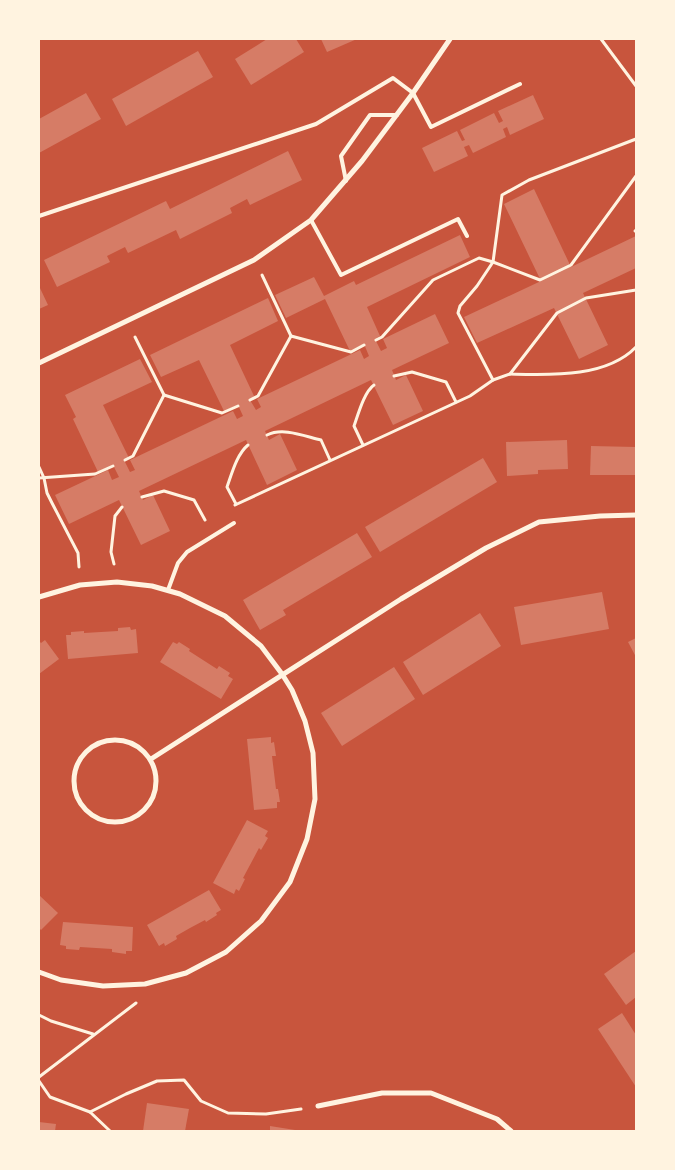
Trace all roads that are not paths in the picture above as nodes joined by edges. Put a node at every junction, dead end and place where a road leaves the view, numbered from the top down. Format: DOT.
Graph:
graph roads {
  1 [pos="450,39"];
  2 [pos="520,84"];
  3 [pos="413,93"];
  4 [pos="397,115"];
  5 [pos="346,181"];
  6 [pos="39,216"];
  7 [pos="311,220"];
  8 [pos="467,236"];
  9 [pos="39,363"];
  10 [pos="636,515"];
  11 [pos="234,523"];
  12 [pos="168,590"];
  13 [pos="39,597"];
  14 [pos="282,674"];
  15 [pos="151,759"];
  16 [pos="39,972"];
  17 [pos="318,1106"];
  18 [pos="511,1131"];
  1 -- 3 [label="street"];
  2 -- 3 [label="lane"];
  3 -- 4 [label="street"];
  3 -- 6 [label="lane"];
  4 -- 5 [label="street"];
  4 -- 5 [label="lane"];
  5 -- 7 [label="street"];
  7 -- 8 [label="lane"];
  7 -- 9 [label="street"];
  10 -- 14 [label="street"];
  11 -- 12 [label="lane"];
  12 -- 13 [label="street"];
  12 -- 14 [label="street"];
  14 -- 15 [label="street"];
  14 -- 16 [label="street"];
  15 -- 15 [label="street"];
  17 -- 18 [label="street"];
}
